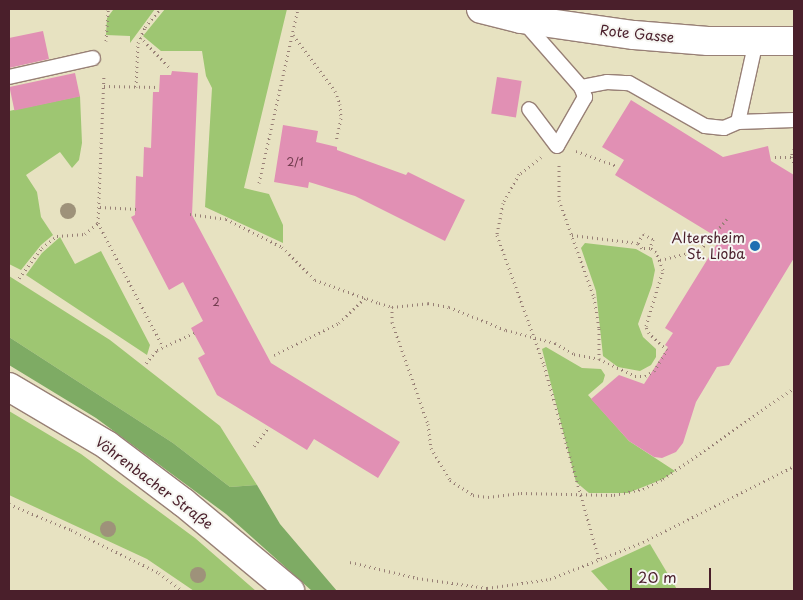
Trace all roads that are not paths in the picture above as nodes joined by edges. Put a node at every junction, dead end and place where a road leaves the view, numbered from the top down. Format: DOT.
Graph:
graph roads {
  1 [pos="481,9"];
  2 [pos="521,19"];
  3 [pos="756,41"];
  4 [pos="794,41"];
  5 [pos="93,58"];
  6 [pos="9,77"];
  7 [pos="581,87"];
  8 [pos="529,108"];
  9 [pos="794,120"];
  10 [pos="738,122"];
  11 [pos="9,387"];
  12 [pos="290,591"];
  1 -- 2 [label="street, Rote Gasse"];
  2 -- 3 [label="street, Rote Gasse"];
  2 -- 7 [label="lane"];
  3 -- 4 [label="street, Rote Gasse"];
  3 -- 10 [label="lane"];
  5 -- 6 [label="lane"];
  7 -- 8 [label="lane"];
  7 -- 10 [label="lane"];
  9 -- 10 [label="lane"];
  11 -- 12 [label="street, Vöhrenbacher Straße"];
}
